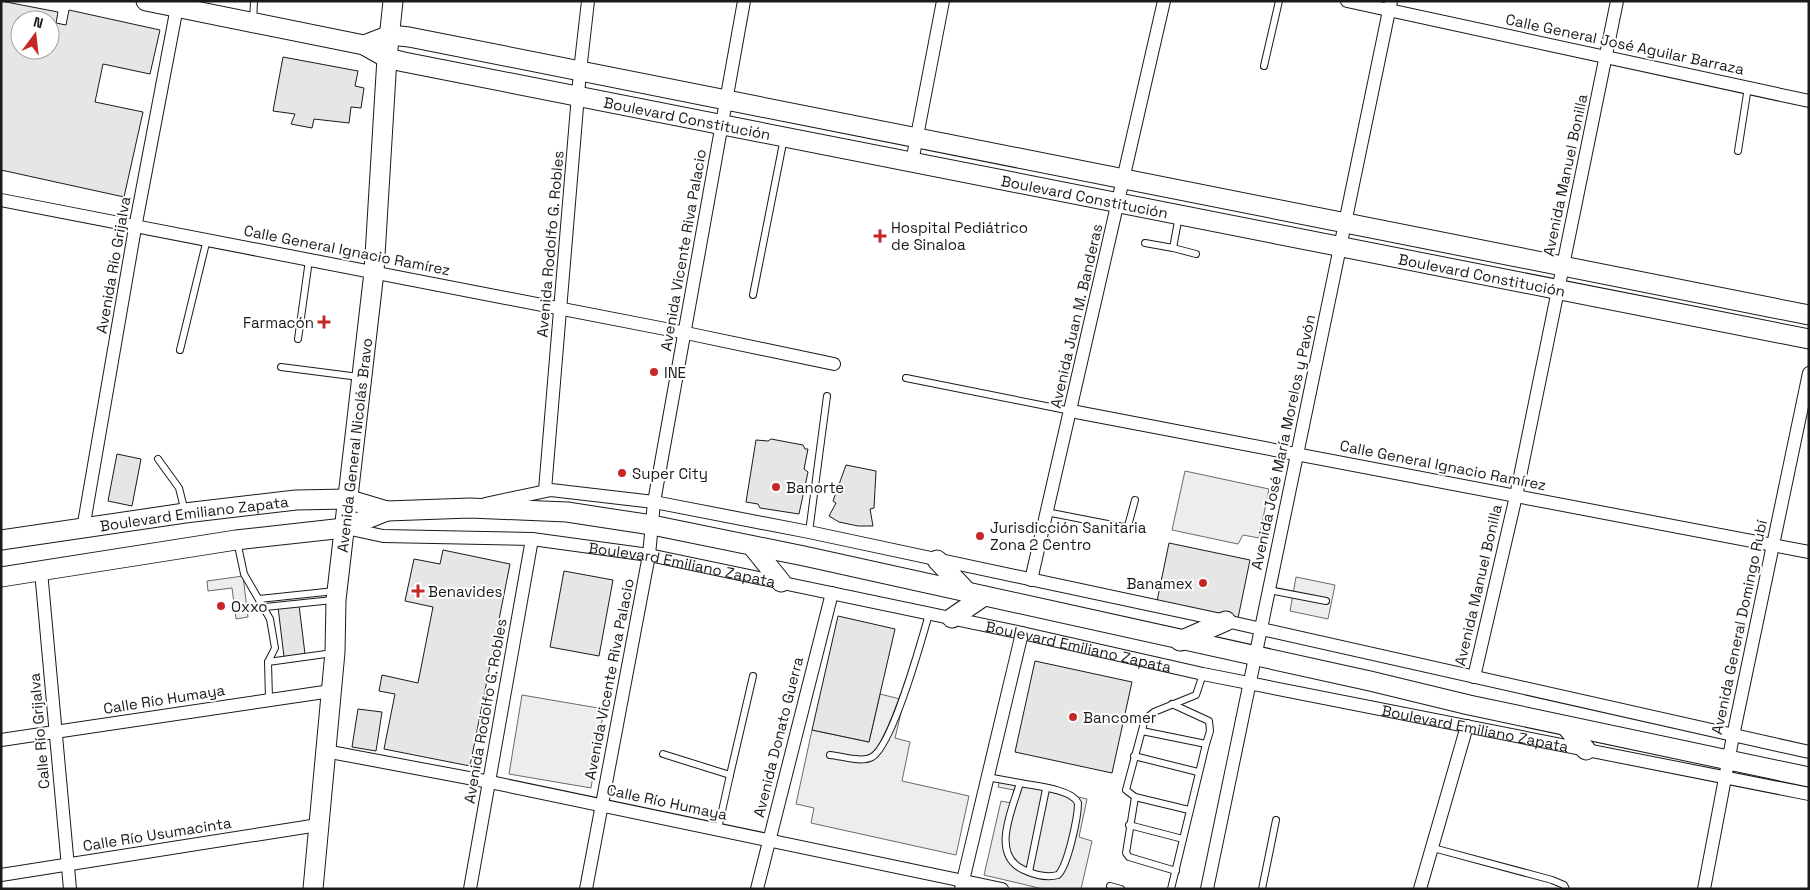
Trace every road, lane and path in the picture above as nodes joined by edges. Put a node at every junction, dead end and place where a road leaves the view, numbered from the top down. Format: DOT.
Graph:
graph roads {
  1 [pos="146,1"];
  2 [pos="254,1"];
  3 [pos="393,1"];
  4 [pos="588,1"];
  5 [pos="744,1"];
  6 [pos="943,1"];
  7 [pos="1164,1"];
  8 [pos="1279,1"];
  9 [pos="1347,1"];
  10 [pos="1617,1"];
  11 [pos="1390,6"];
  12 [pos="177,7"];
  13 [pos="253,23"];
  14 [pos="390,35"];
  15 [pos="364,46"];
  16 [pos="1605,57"];
  17 [pos="387,58"];
  18 [pos="1264,66"];
  19 [pos="580,71"];
  20 [pos="1748,87"];
  21 [pos="579,96"];
  22 [pos="727,100"];
  23 [pos="1809,100"];
  24 [pos="721,124"];
  25 [pos="784,136"];
  26 [pos="916,137"];
  27 [pos="1738,151"];
  28 [pos="912,162"];
  29 [pos="1125,179"];
  30 [pos="1,200"];
  31 [pos="1119,202"];
  32 [pos="1180,214"];
  33 [pos="1345,222"];
  34 [pos="135,228"];
  35 [pos="207,239"];
  36 [pos="1145,243"];
  37 [pos="1340,246"];
  38 [pos="1173,248"];
  39 [pos="1196,254"];
  40 [pos="309,260"];
  41 [pos="1563,266"];
  42 [pos="374,272"];
  43 [pos="1558,289"];
  44 [pos="753,295"];
  45 [pos="561,309"];
  46 [pos="1809,315"];
  47 [pos="686,333"];
  48 [pos="1809,338"];
  49 [pos="298,339"];
  50 [pos="180,350"];
  51 [pos="834,364"];
  52 [pos="281,367"];
  53 [pos="1809,373"];
  54 [pos="363,378"];
  55 [pos="906,378"];
  56 [pos="827,396"];
  57 [pos="1071,411"];
  58 [pos="1297,454"];
  59 [pos="158,459"];
  60 [pos="545,490"];
  61 [pos="1516,496"];
  62 [pos="347,499"];
  63 [pos="1135,500"];
  64 [pos="654,502"];
  65 [pos="470,508"];
  66 [pos="387,511"];
  67 [pos="1046,512"];
  68 [pos="185,513"];
  69 [pos="652,525"];
  70 [pos="344,528"];
  71 [pos="84,529"];
  72 [pos="809,532"];
  73 [pos="532,539"];
  74 [pos="1,540"];
  75 [pos="236,540"];
  76 [pos="1773,545"];
  77 [pos="752,546"];
  78 [pos="1809,552"];
  79 [pos="648,555"];
  80 [pos="937,560"];
  81 [pos="41,571"];
  82 [pos="1,577"];
  83 [pos="1031,580"];
  84 [pos="781,582"];
  85 [pos="1269,590"];
  86 [pos="832,593"];
  87 [pos="976,594"];
  88 [pos="336,595"];
  89 [pos="259,599"];
  90 [pos="1326,601"];
  91 [pos="265,607"];
  92 [pos="930,614"];
  93 [pos="952,618"];
  94 [pos="1226,621"];
  95 [pos="1261,629"];
  96 [pos="1022,633"];
  97 [pos="1180,641"];
  98 [pos="335,652"];
  99 [pos="1255,656"];
  100 [pos="268,662"];
  101 [pos="1202,674"];
  102 [pos="753,676"];
  103 [pos="1474,677"];
  104 [pos="1250,683"];
  105 [pos="331,691"];
  106 [pos="270,699"];
  107 [pos="1172,704"];
  108 [pos="1467,726"];
  109 [pos="1566,726"];
  110 [pos="1142,731"];
  111 [pos="56,732"];
  112 [pos="1733,736"];
  113 [pos="1,740"];
  114 [pos="1206,744"];
  115 [pos="1586,750"];
  116 [pos="325,751"];
  117 [pos="1809,752"];
  118 [pos="664,754"];
  119 [pos="830,755"];
  120 [pos="1134,756"];
  121 [pos="1727,769"];
  122 [pos="1198,772"];
  123 [pos="730,775"];
  124 [pos="987,776"];
  125 [pos="1809,777"];
  126 [pos="490,782"];
  127 [pos="1020,783"];
  128 [pos="1046,789"];
  129 [pos="1809,794"];
  130 [pos="1135,797"];
  131 [pos="602,806"];
  132 [pos="1189,810"];
  133 [pos="1276,820"];
  134 [pos="318,825"];
  135 [pos="1129,825"];
  136 [pos="718,829"];
  137 [pos="1183,838"];
  138 [pos="768,840"];
  139 [pos="1433,848"];
  140 [pos="68,865"];
  141 [pos="1176,871"];
  142 [pos="1029,872"];
  143 [pos="1,875"];
  144 [pos="962,885"];
  145 [pos="1110,886"];
  146 [pos="70,889"];
  147 [pos="313,889"];
  148 [pos="470,889"];
  149 [pos="586,889"];
  150 [pos="757,889"];
  151 [pos="1002,889"];
  152 [pos="1121,889"];
  153 [pos="1171,889"];
  154 [pos="1207,889"];
  155 [pos="1262,889"];
  156 [pos="1420,889"];
  157 [pos="1566,889"];
  158 [pos="1704,889"];
  1 -- 12 [label="main road, Boulevard Constitución"];
  2 -- 13 [label="lane"];
  3 -- 14 [label="main road, Avenida General Nicolás Bravo"];
  4 -- 19 [label="street, Avenida Rodolfo G. Robles"];
  5 -- 22 [label="street, Avenida Vicente Riva Palacio"];
  6 -- 26 [label="street"];
  7 -- 29 [label="street, Avenida Juan M. Banderas"];
  8 -- 18 [label="lane"];
  9 -- 11 [label="street, Calle General José Aguilar Barraza"];
  10 -- 16 [label="street, Avenida Manuel Bonilla"];
  11 -- 16 [label="street, Calle General José Aguilar Barraza"];
  11 -- 33 [label="street, Avenida José María Morelos y Pavón"];
  12 -- 13 [label="main road, Boulevard Constitución"];
  12 -- 34 [label="street, Avenida Río Grijalva"];
  13 -- 15 [label="main road, Boulevard Constitución"];
  14 -- 15 [label="main road"];
  14 -- 17 [label="main road, Avenida General Nicolás Bravo"];
  14 -- 19 [label="main road, Boulevard Constitución"];
  15 -- 17 [label="main road, Boulevard Constitución"];
  16 -- 20 [label="street, Calle General José Aguilar Barraza"];
  16 -- 41 [label="street, Avenida Manuel Bonilla"];
  17 -- 21 [label="main road, Boulevard Constitución"];
  17 -- 42 [label="main road, Avenida General Nicolás Bravo"];
  19 -- 21 [label="street, Avenida Rodolfo G. Robles"];
  19 -- 22 [label="main road, Boulevard Constitución"];
  20 -- 23 [label="street, Calle General José Aguilar Barraza"];
  20 -- 27 [label="lane"];
  21 -- 24 [label="main road, Boulevard Constitución"];
  21 -- 45 [label="street, Avenida Rodolfo G. Robles"];
  22 -- 24 [label="street, Avenida Vicente Riva Palacio"];
  22 -- 26 [label="main road, Boulevard Constitución"];
  24 -- 25 [label="main road, Boulevard Constitución"];
  24 -- 47 [label="street, Avenida Vicente Riva Palacio"];
  25 -- 28 [label="main road, Boulevard Constitución"];
  25 -- 44 [label="lane"];
  26 -- 28 [label="street"];
  26 -- 29 [label="main road, Boulevard Constitución"];
  28 -- 31 [label="main road, Boulevard Constitución"];
  29 -- 31 [label="street, Avenida Juan M. Banderas"];
  29 -- 33 [label="main road, Boulevard Constitución"];
  30 -- 34 [label="street, Calle General Ignacio Ramírez"];
  31 -- 32 [label="main road, Boulevard Constitución"];
  31 -- 57 [label="street, Avenida Juan M. Banderas"];
  32 -- 37 [label="main road, Boulevard Constitución"];
  32 -- 38 [label="lane"];
  33 -- 37 [label="street, Avenida José María Morelos y Pavón"];
  33 -- 41 [label="main road, Boulevard Constitución"];
  34 -- 35 [label="street, Calle General Ignacio Ramírez"];
  34 -- 71 [label="street, Avenida Río Grijalva"];
  35 -- 40 [label="street, Calle General Ignacio Ramírez"];
  35 -- 50 [label="lane"];
  36 -- 38 [label="lane"];
  37 -- 43 [label="main road, Boulevard Constitución"];
  37 -- 58 [label="street, Avenida José María Morelos y Pavón"];
  38 -- 39 [label="lane"];
  40 -- 42 [label="street, Calle General Ignacio Ramírez"];
  40 -- 49 [label="lane"];
  41 -- 43 [label="street, Avenida Manuel Bonilla"];
  41 -- 46 [label="main road, Boulevard Constitución"];
  42 -- 45 [label="street, Calle General Ignacio Ramírez"];
  42 -- 54 [label="main road, Avenida General Nicolás Bravo"];
  43 -- 48 [label="main road, Boulevard Constitución"];
  43 -- 61 [label="street, Avenida Manuel Bonilla"];
  45 -- 47 [label="street, Calle General Ignacio Ramírez"];
  45 -- 60 [label="street, Avenida Rodolfo G. Robles"];
  47 -- 51 [label="street, Calle General Ignacio Ramírez"];
  47 -- 64 [label="street, Avenida Vicente Riva Palacio"];
  52 -- 54 [label="lane"];
  53 -- 76 [label="street, Avenida General Domingo Rubí"];
  54 -- 62 [label="main road, Avenida General Nicolás Bravo"];
  55 -- 57 [label="lane"];
  56 -- 72 [label="lane"];
  57 -- 58 [label="street, Calle General Ignacio Ramírez"];
  57 -- 67 [label="street, Avenida Juan M. Banderas"];
  58 -- 61 [label="street, Calle General Ignacio Ramírez"];
  58 -- 85 [label="street, Avenida José María Morelos y Pavón"];
  59 -- 68 [label="lane"];
  60 -- 64 [label="street, Boulevard Emiliano Zapata"];
  60 -- 65 [label="street, Boulevard Emiliano Zapata"];
  61 -- 76 [label="street, Calle General Ignacio Ramírez"];
  61 -- 103 [label="street, Avenida Manuel Bonilla"];
  62 -- 66 [label="main road, Boulevard Emiliano Zapata"];
  62 -- 68 [label="main road, Boulevard Emiliano Zapata"];
  62 -- 70 [label="main road, Avenida General Nicolás Bravo"];
  63 -- 67 [label="lane"];
  64 -- 69 [label="street, Avenida Vicente Riva Palacio"];
  64 -- 72 [label="street, Boulevard Emiliano Zapata"];
  65 -- 66 [label="main road, Boulevard Emiliano Zapata"];
  65 -- 69 [label="main road, Boulevard Emiliano Zapata"];
  66 -- 70 [label="main road, Boulevard Emiliano Zapata"];
  67 -- 83 [label="street, Avenida Juan M. Banderas"];
  68 -- 71 [label="main road, Boulevard Emiliano Zapata"];
  69 -- 77 [label="main road, Boulevard Emiliano Zapata"];
  69 -- 79 [label="street, Avenida Vicente Riva Palacio"];
  70 -- 73 [label="street, Boulevard Emiliano Zapata"];
  70 -- 75 [label="main road, Boulevard Emiliano Zapata"];
  70 -- 88 [label="main road, Avenida General Nicolás Bravo"];
  71 -- 74 [label="main road, Boulevard Emiliano Zapata"];
  72 -- 80 [label="street, Boulevard Emiliano Zapata"];
  73 -- 79 [label="street, Boulevard Emiliano Zapata"];
  73 -- 126 [label="street, Avenida Rodolfo G. Robles"];
  75 -- 81 [label="main road, Boulevard Emiliano Zapata"];
  75 -- 89 [label="lane"];
  76 -- 78 [label="street, Calle General Ignacio Ramírez"];
  76 -- 112 [label="street, Avenida General Domingo Rubí"];
  77 -- 84 [label="main road"];
  77 -- 87 [label="main road, Boulevard Emiliano Zapata"];
  79 -- 84 [label="street, Boulevard Emiliano Zapata"];
  79 -- 131 [label="street, Avenida Vicente Riva Palacio"];
  80 -- 83 [label="street, Boulevard Emiliano Zapata"];
  80 -- 87 [label="main road"];
  81 -- 82 [label="main road, Boulevard Emiliano Zapata"];
  81 -- 111 [label="street, Calle Río Grijalva"];
  83 -- 94 [label="street, Boulevard Emiliano Zapata"];
  84 -- 86 [label="street, Boulevard Emiliano Zapata"];
  85 -- 90 [label="lane"];
  85 -- 95 [label="street, Avenida José María Morelos y Pavón"];
  86 -- 92 [label="street, Boulevard Emiliano Zapata"];
  86 -- 138 [label="street, Avenida Donato Guerra"];
  87 -- 93 [label="main road"];
  87 -- 97 [label="main road, Boulevard Emiliano Zapata"];
  88 -- 89 [label="lane"];
  88 -- 91 [label="lane"];
  88 -- 98 [label="main road, Avenida General Nicolás Bravo"];
  89 -- 91 [label="lane"];
  91 -- 100 [label="lane"];
  92 -- 93 [label="street, Boulevard Emiliano Zapata"];
  92 -- 119 [label="lane"];
  93 -- 96 [label="street, Boulevard Emiliano Zapata"];
  94 -- 95 [label="street, Boulevard Emiliano Zapata"];
  94 -- 97 [label="main road"];
  95 -- 99 [label="street, Avenida José María Morelos y Pavón"];
  95 -- 103 [label="street, Boulevard Emiliano Zapata"];
  96 -- 101 [label="street, Boulevard Emiliano Zapata"];
  96 -- 124 [label="street"];
  97 -- 99 [label="main road, Boulevard Emiliano Zapata"];
  98 -- 100 [label="lane"];
  98 -- 105 [label="main road, Avenida General Nicolás Bravo"];
  99 -- 104 [label="street, Avenida José María Morelos y Pavón"];
  99 -- 109 [label="main road, Boulevard Emiliano Zapata"];
  100 -- 106 [label="lane"];
  101 -- 104 [label="street, Boulevard Emiliano Zapata"];
  101 -- 107 [label="lane"];
  102 -- 123 [label="lane"];
  103 -- 112 [label="street, Boulevard Emiliano Zapata"];
  104 -- 108 [label="street, Boulevard Emiliano Zapata"];
  104 -- 154 [label="street, Avenida José María Morelos y Pavón"];
  105 -- 106 [label="street, Calle Río Humaya"];
  105 -- 116 [label="main road, Avenida General Nicolás Bravo"];
  106 -- 111 [label="street, Calle Río Humaya"];
  107 -- 110 [label="lane"];
  107 -- 114 [label="lane"];
  108 -- 115 [label="street, Boulevard Emiliano Zapata"];
  108 -- 139 [label="street"];
  109 -- 115 [label="main road"];
  109 -- 121 [label="main road, Boulevard Emiliano Zapata"];
  110 -- 114 [label="lane"];
  110 -- 120 [label="lane"];
  111 -- 113 [label="street, Calle Río Humaya"];
  111 -- 140 [label="street, Calle Río Grijalva"];
  112 -- 117 [label="street, Boulevard Emiliano Zapata"];
  112 -- 121 [label="street, Avenida General Domingo Rubí"];
  114 -- 122 [label="lane"];
  115 -- 121 [label="street, Boulevard Emiliano Zapata"];
  116 -- 126 [label="street, Calle Río Humaya"];
  116 -- 134 [label="main road, Avenida General Nicolás Bravo"];
  118 -- 123 [label="lane"];
  120 -- 122 [label="lane"];
  120 -- 130 [label="lane"];
  121 -- 125 [label="main road, Boulevard Emiliano Zapata"];
  121 -- 129 [label="street, Boulevard Emiliano Zapata"];
  121 -- 158 [label="street, Avenida General Domingo Rubí"];
  122 -- 132 [label="lane"];
  123 -- 136 [label="lane"];
  124 -- 127 [label="lane"];
  124 -- 144 [label="street"];
  126 -- 131 [label="street, Calle Río Humaya"];
  126 -- 148 [label="street, Avenida Rodolfo G. Robles"];
  127 -- 128 [label="lane"];
  127 -- 142 [label="lane"];
  128 -- 142 [label="lane"];
  128 -- 142 [label="lane"];
  130 -- 132 [label="lane"];
  130 -- 135 [label="lane"];
  131 -- 136 [label="street, Calle Río Humaya"];
  131 -- 149 [label="street, Avenida Vicente Riva Palacio"];
  132 -- 137 [label="lane"];
  133 -- 155 [label="lane"];
  134 -- 140 [label="street, Calle Río Usumacinta"];
  134 -- 147 [label="main road, Avenida General Nicolás Bravo"];
  135 -- 137 [label="lane"];
  135 -- 141 [label="lane"];
  136 -- 138 [label="street, Calle Río Humaya"];
  137 -- 141 [label="lane"];
  138 -- 144 [label="street, Calle Río Humaya"];
  138 -- 150 [label="street, Avenida Donato Guerra"];
  139 -- 156 [label="street"];
  139 -- 157 [label="lane"];
  140 -- 143 [label="street, Calle Río Usumacinta"];
  140 -- 146 [label="street, Calle Río Grijalva"];
  141 -- 153 [label="lane"];
  144 -- 151 [label="street, Calle Río Humaya"];
  145 -- 152 [label="lane"];
}
